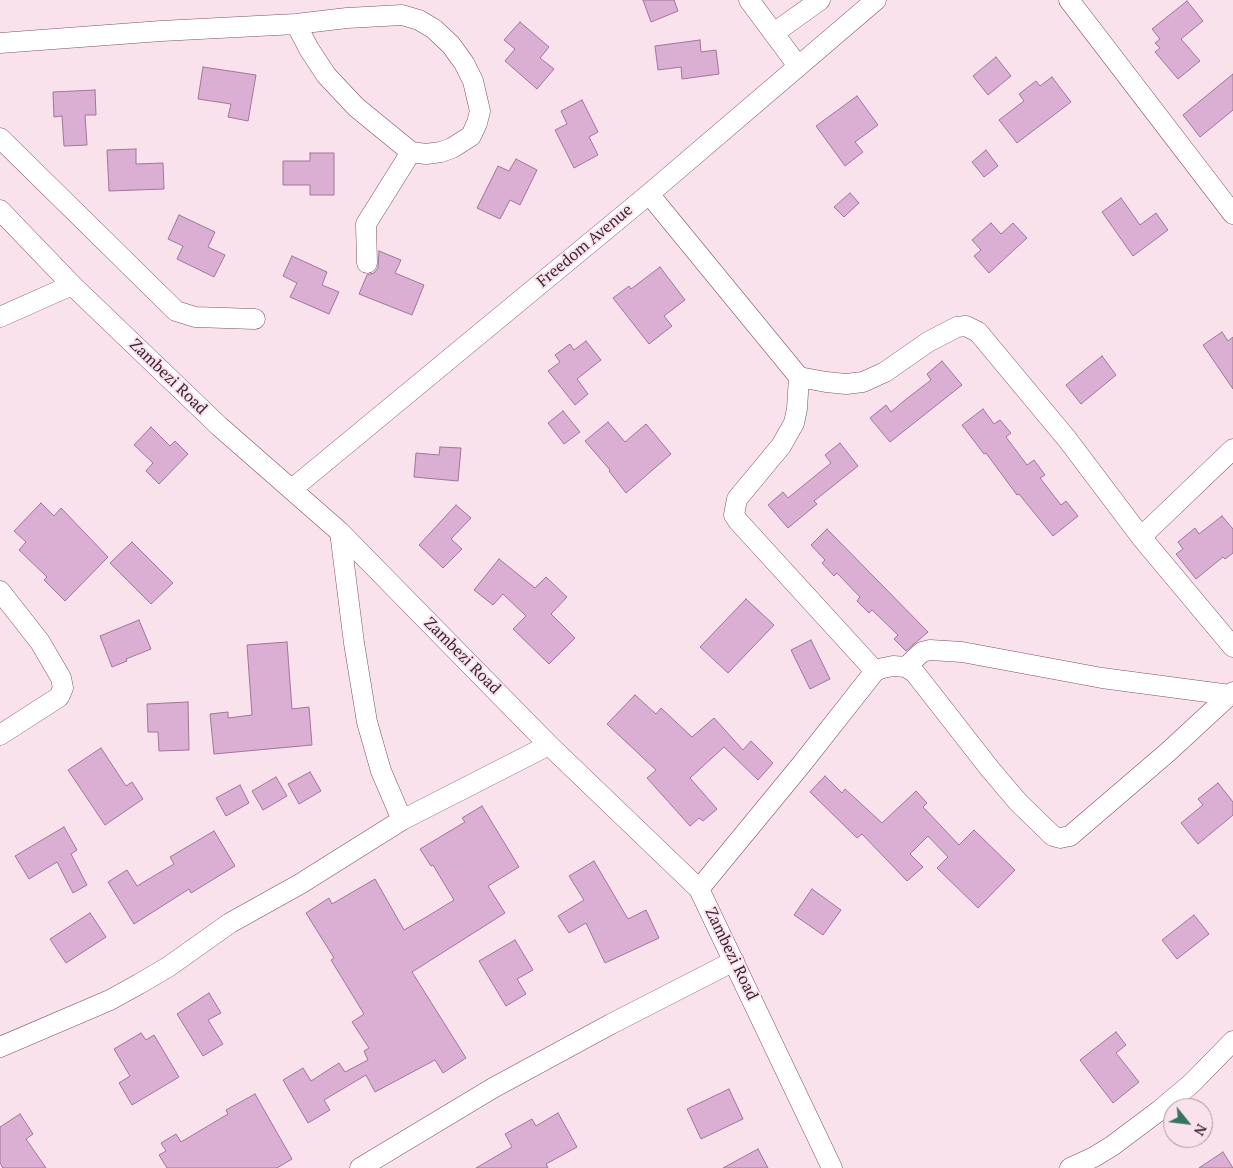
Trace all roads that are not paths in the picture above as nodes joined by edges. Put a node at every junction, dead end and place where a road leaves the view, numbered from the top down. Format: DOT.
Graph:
graph roads {
  1 [pos="749,0"];
  2 [pos="820,0"];
  3 [pos="876,0"];
  4 [pos="1069,0"];
  5 [pos="296,24"];
  6 [pos="774,33"];
  7 [pos="0,42"];
  8 [pos="798,66"];
  9 [pos="0,138"];
  10 [pos="411,152"];
  11 [pos="1226,193"];
  12 [pos="649,194"];
  13 [pos="0,210"];
  14 [pos="1233,214"];
  15 [pos="368,263"];
  16 [pos="72,286"];
  17 [pos="0,317"];
  18 [pos="255,319"];
  19 [pos="799,377"];
  20 [pos="1233,449"];
  21 [pos="292,489"];
  22 [pos="340,532"];
  23 [pos="1141,537"];
  24 [pos="0,591"];
  25 [pos="1233,647"];
  26 [pos="906,667"];
  27 [pos="875,671"];
  28 [pos="1232,693"];
  29 [pos="0,735"];
  30 [pos="549,745"];
  31 [pos="402,820"];
  32 [pos="699,889"];
  33 [pos="734,961"];
  34 [pos="1233,1042"];
  35 [pos="0,1047"];
  36 [pos="360,1168"];
  37 [pos="832,1168"];
  38 [pos="1070,1168"];
  1 -- 6 [label="street"];
  2 -- 6 [label="street"];
  3 -- 8 [label="street, Freedom Avenue"];
  4 -- 11 [label="street"];
  5 -- 7 [label="street"];
  5 -- 10 [label="street"];
  5 -- 10 [label="street"];
  6 -- 8 [label="street"];
  8 -- 12 [label="street, Freedom Avenue"];
  9 -- 18 [label="street"];
  10 -- 15 [label="street"];
  11 -- 14 [label="street"];
  12 -- 19 [label="street"];
  12 -- 21 [label="street, Freedom Avenue"];
  13 -- 16 [label="street, Zambezi Road"];
  16 -- 17 [label="street"];
  16 -- 21 [label="street, Zambezi Road"];
  19 -- 23 [label="street"];
  19 -- 27 [label="street"];
  20 -- 23 [label="street"];
  21 -- 22 [label="street, Zambezi Road"];
  22 -- 30 [label="street, Zambezi Road"];
  22 -- 31 [label="street"];
  23 -- 25 [label="street"];
  24 -- 29 [label="street"];
  26 -- 27 [label="street"];
  26 -- 28 [label="street"];
  26 -- 28 [label="street"];
  27 -- 32 [label="street"];
  30 -- 31 [label="street"];
  30 -- 32 [label="street, Zambezi Road"];
  31 -- 35 [label="street"];
  32 -- 33 [label="street, Zambezi Road"];
  33 -- 36 [label="street"];
  33 -- 37 [label="street, Zambezi Road"];
  34 -- 38 [label="street"];
}
